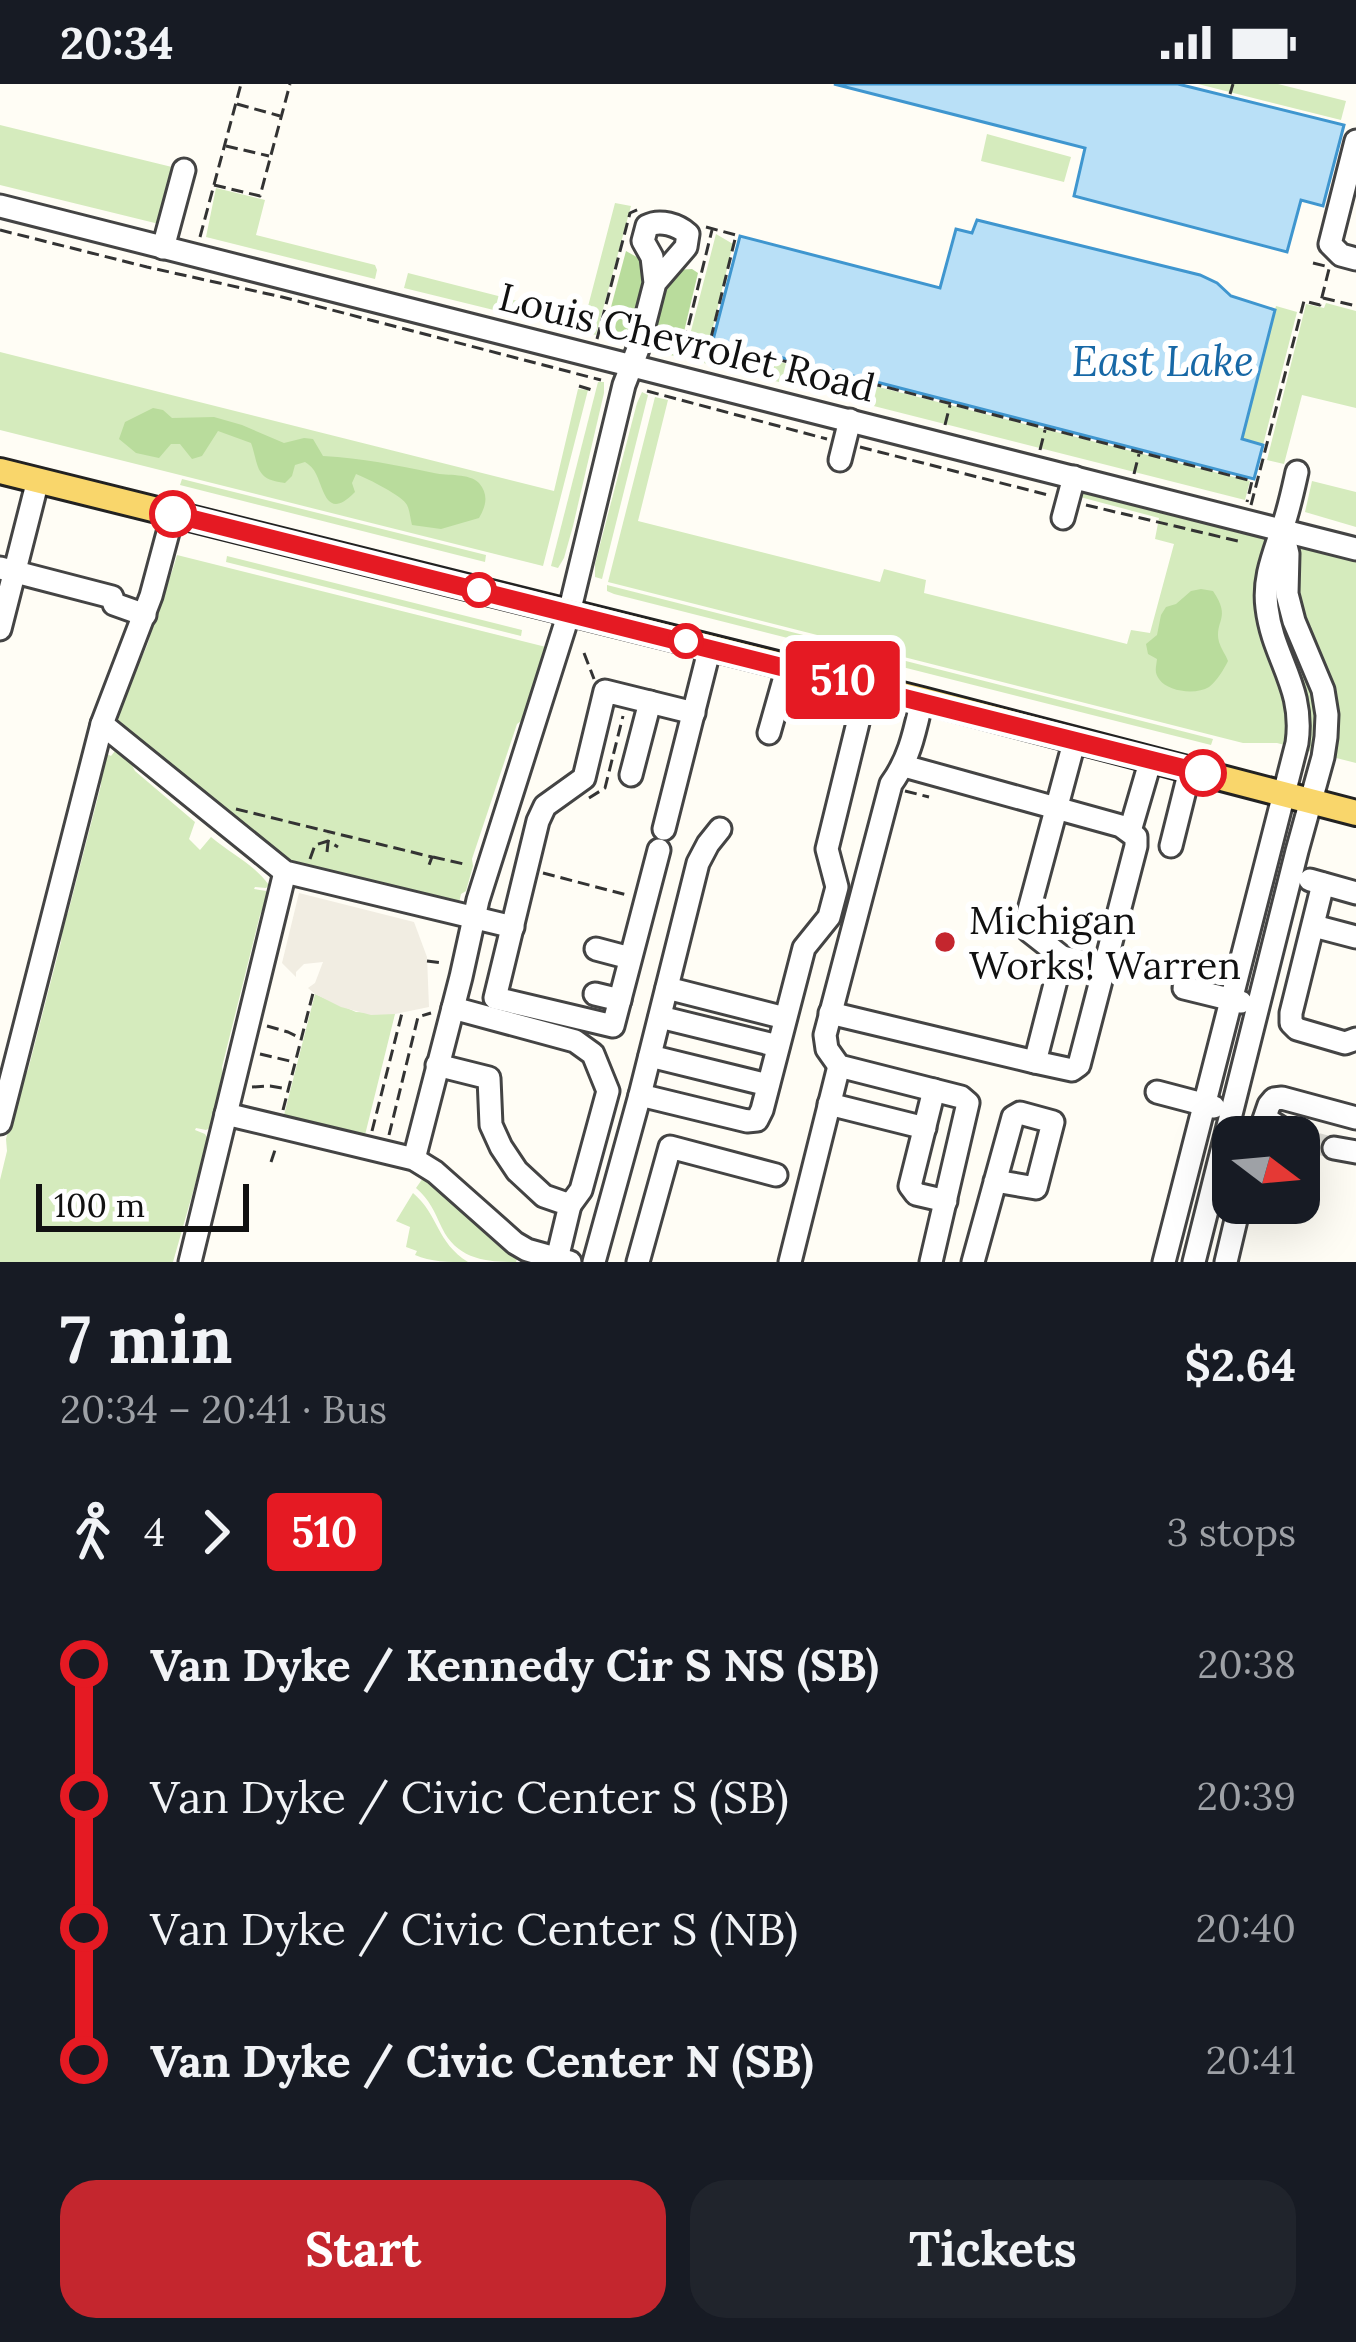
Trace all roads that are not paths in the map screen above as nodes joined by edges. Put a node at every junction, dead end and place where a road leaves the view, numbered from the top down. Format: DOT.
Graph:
graph roads {
  1 [pos="1354,153"];
  2 [pos="184,170"];
  3 [pos="0,206"];
  4 [pos="163,248"];
  5 [pos="1356,259"];
  6 [pos="656,283"];
  7 [pos="632,365"];
  8 [pos="849,415"];
  9 [pos="842,452"];
  10 [pos="0,471"];
  11 [pos="1297,472"];
  12 [pos="1074,477"];
  13 [pos="38,480"];
  14 [pos="1066,509"];
  15 [pos="173,514"];
  16 [pos="1282,530"];
  17 [pos="1356,548"];
  18 [pos="8,570"];
  19 [pos="569,613"];
  20 [pos="145,615"];
  21 [pos="0,628"];
  22 [pos="1303,642"];
  23 [pos="710,647"];
  24 [pos="1280,652"];
  25 [pos="788,666"];
  26 [pos="867,686"];
  27 [pos="922,700"];
  28 [pos="650,702"];
  29 [pos="694,713"];
  30 [pos="1299,715"];
  31 [pos="1327,715"];
  32 [pos="102,724"];
  33 [pos="769,733"];
  34 [pos="1075,739"];
  35 [pos="1150,759"];
  36 [pos="904,766"];
  37 [pos="1190,770"];
  38 [pos="631,775"];
  39 [pos="1283,794"];
  40 [pos="1310,801"];
  41 [pos="1055,810"];
  42 [pos="1356,812"];
  43 [pos="720,830"];
  44 [pos="1130,831"];
  45 [pos="1172,846"];
  46 [pos="296,870"];
  47 [pos="1291,874"];
  48 [pos="1323,884"];
  49 [pos="1356,892"];
  50 [pos="473,919"];
  51 [pos="1314,926"];
  52 [pos="513,927"];
  53 [pos="1356,937"];
  54 [pos="596,949"];
  55 [pos="1062,957"];
  56 [pos="630,958"];
  57 [pos="1106,966"];
  58 [pos="667,988"];
  59 [pos="1184,988"];
  60 [pos="595,994"];
  61 [pos="620,1000"];
  62 [pos="1230,1000"];
  63 [pos="1258,1006"];
  64 [pos="443,1010"];
  65 [pos="830,1013"];
  66 [pos="1291,1013"];
  67 [pos="660,1016"];
  68 [pos="785,1018"];
  69 [pos="1356,1039"];
  70 [pos="778,1046"];
  71 [pos="650,1056"];
  72 [pos="1035,1062"];
  73 [pos="437,1065"];
  74 [pos="838,1066"];
  75 [pos="768,1085"];
  76 [pos="934,1090"];
  77 [pos="1156,1092"];
  78 [pos="640,1094"];
  79 [pos="829,1104"];
  80 [pos="1203,1104"];
  81 [pos="1232,1111"];
  82 [pos="226,1114"];
  83 [pos="1267,1116"];
  84 [pos="1356,1118"];
  85 [pos="0,1123"];
  86 [pos="925,1128"];
  87 [pos="414,1159"];
  88 [pos="776,1174"];
  89 [pos="995,1181"];
  90 [pos="946,1201"];
  91 [pos="570,1205"];
  92 [pos="1235,1224"];
  93 [pos="550,1259"];
  94 [pos="190,1262"];
  95 [pos="594,1262"];
  96 [pos="638,1262"];
  97 [pos="790,1262"];
  98 [pos="931,1262"];
  99 [pos="974,1262"];
  100 [pos="1164,1262"];
  101 [pos="1194,1262"];
  102 [pos="1226,1262"];
  1 -- 5 [label="street"];
  2 -- 4 [label="street"];
  3 -- 4 [label="street, Louis Chevrolet Road"];
  4 -- 7 [label="street, Louis Chevrolet Road"];
  6 -- 7 [label="street"];
  7 -- 8 [label="street, Louis Chevrolet Road"];
  7 -- 19 [label="street"];
  8 -- 9 [label="street"];
  8 -- 12 [label="street, Louis Chevrolet Road"];
  10 -- 13 [label="main road"];
  11 -- 16 [label="street"];
  12 -- 14 [label="street"];
  12 -- 16 [label="street, Louis Chevrolet Road"];
  13 -- 15 [label="main road"];
  13 -- 18 [label="street"];
  15 -- 19 [label="main road"];
  15 -- 20 [label="street"];
  16 -- 17 [label="street, Louis Chevrolet Road"];
  16 -- 22 [label="street"];
  16 -- 24 [label="street"];
  18 -- 20 [label="street"];
  18 -- 21 [label="street"];
  19 -- 23 [label="main road"];
  19 -- 50 [label="street"];
  20 -- 32 [label="street"];
  22 -- 24 [label="street"];
  22 -- 31 [label="street"];
  23 -- 25 [label="main road"];
  23 -- 29 [label="street"];
  24 -- 30 [label="street"];
  25 -- 26 [label="main road"];
  25 -- 33 [label="street"];
  26 -- 27 [label="main road"];
  26 -- 68 [label="street"];
  27 -- 34 [label="main road"];
  27 -- 36 [label="street"];
  28 -- 29 [label="street"];
  28 -- 38 [label="street"];
  28 -- 52 [label="street"];
  29 -- 56 [label="street"];
  30 -- 31 [label="street"];
  30 -- 39 [label="street"];
  31 -- 40 [label="street"];
  32 -- 46 [label="street"];
  32 -- 85 [label="street"];
  34 -- 35 [label="main road"];
  34 -- 41 [label="street"];
  35 -- 37 [label="main road"];
  35 -- 44 [label="street"];
  36 -- 41 [label="street"];
  36 -- 65 [label="street"];
  37 -- 39 [label="main road"];
  37 -- 45 [label="street"];
  39 -- 40 [label="main road"];
  39 -- 62 [label="street"];
  40 -- 42 [label="main road"];
  40 -- 47 [label="street"];
  41 -- 44 [label="street"];
  41 -- 55 [label="street"];
  43 -- 58 [label="street"];
  44 -- 57 [label="street"];
  46 -- 50 [label="street"];
  46 -- 82 [label="street"];
  47 -- 48 [label="street"];
  47 -- 63 [label="street"];
  48 -- 49 [label="street"];
  48 -- 51 [label="street"];
  50 -- 52 [label="street"];
  50 -- 64 [label="street"];
  51 -- 53 [label="street"];
  51 -- 66 [label="street"];
  52 -- 61 [label="street"];
  54 -- 56 [label="street"];
  55 -- 57 [label="street"];
  55 -- 72 [label="street"];
  56 -- 61 [label="street"];
  57 -- 72 [label="street"];
  58 -- 67 [label="street"];
  58 -- 68 [label="street"];
  59 -- 62 [label="street"];
  60 -- 61 [label="street"];
  62 -- 63 [label="street"];
  62 -- 80 [label="street"];
  63 -- 66 [label="street"];
  63 -- 81 [label="street"];
  64 -- 73 [label="street"];
  64 -- 91 [label="street"];
  65 -- 72 [label="street"];
  65 -- 74 [label="street"];
  66 -- 69 [label="street"];
  67 -- 70 [label="street"];
  67 -- 71 [label="street"];
  68 -- 70 [label="street"];
  70 -- 75 [label="street"];
  71 -- 75 [label="street"];
  71 -- 78 [label="street"];
  73 -- 87 [label="street"];
  73 -- 91 [label="street"];
  74 -- 76 [label="street"];
  74 -- 79 [label="street"];
  75 -- 78 [label="street"];
  76 -- 86 [label="street"];
  76 -- 90 [label="street"];
  77 -- 80 [label="street"];
  78 -- 95 [label="street"];
  79 -- 86 [label="street"];
  79 -- 97 [label="street"];
  80 -- 81 [label="street"];
  80 -- 100 [label="street"];
  81 -- 101 [label="street"];
  82 -- 87 [label="street"];
  82 -- 94 [label="street"];
  83 -- 84 [label="street"];
  86 -- 90 [label="street"];
  87 -- 93 [label="street"];
  88 -- 96 [label="street"];
  89 -- 99 [label="street"];
  90 -- 98 [label="street"];
  91 -- 93 [label="street"];
  92 -- 102 [label="street"];
}
